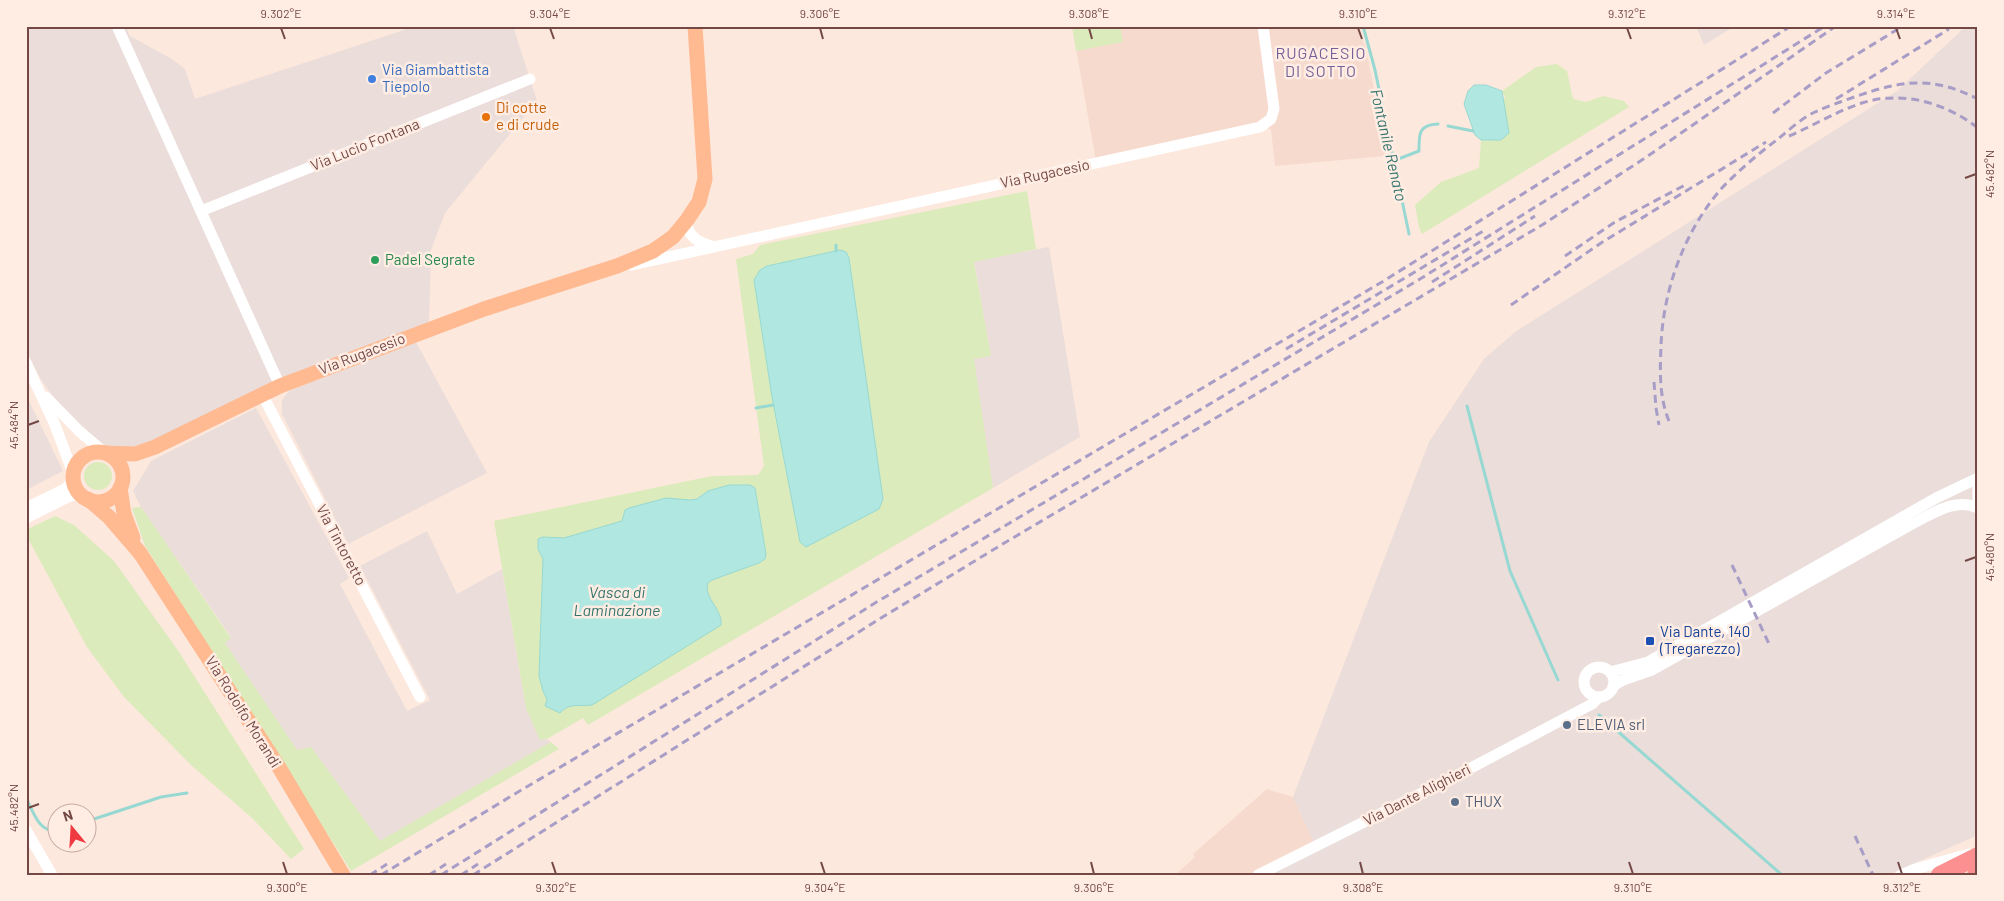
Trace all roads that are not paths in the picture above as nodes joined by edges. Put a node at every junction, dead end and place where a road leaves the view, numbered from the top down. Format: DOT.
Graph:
graph roads {
  1 [pos="118,26"];
  2 [pos="695,26"];
  3 [pos="1263,26"];
  4 [pos="530,79"];
  5 [pos="201,211"];
  6 [pos="688,226"];
  7 [pos="720,246"];
  8 [pos="575,279"];
  9 [pos="26,363"];
  10 [pos="35,381"];
  11 [pos="280,386"];
  12 [pos="262,394"];
  13 [pos="155,447"];
  14 [pos="105,453"];
  15 [pos="1978,478"];
  16 [pos="121,485"];
  17 [pos="1978,486"];
  18 [pos="78,487"];
  19 [pos="1978,502"];
  20 [pos="26,508"];
  21 [pos="1978,508"];
  22 [pos="26,518"];
  23 [pos="1910,519"];
  24 [pos="140,553"];
  25 [pos="1739,615"];
  26 [pos="1610,672"];
  27 [pos="1613,686"];
  28 [pos="1586,689"];
  29 [pos="420,697"];
  30 [pos="1598,697"];
  31 [pos="1575,713"];
  32 [pos="26,830"];
  33 [pos="1978,852"];
  34 [pos="1978,856"];
  35 [pos="340,870"];
  36 [pos="52,875"];
  37 [pos="1258,875"];
  38 [pos="1901,875"];
  39 [pos="1940,875"];
  1 -- 5 [label="street"];
  2 -- 6 [label="main road, Via Rugacesio"];
  3 -- 7 [label="street, Via Rugacesio"];
  4 -- 5 [label="street, Via Lucio Fontana"];
  5 -- 11 [label="street"];
  6 -- 7 [label="street"];
  6 -- 8 [label="main road, Via Rugacesio"];
  7 -- 8 [label="street, Via Rugacesio"];
  8 -- 11 [label="main road, Via Rugacesio"];
  9 -- 10 [label="street, Via Rodolfo Morandi"];
  10 -- 14 [label="street, Via Rodolfo Morandi"];
  10 -- 18 [label="street, Via Rodolfo Morandi"];
  11 -- 12 [label="main road, Via Rugacesio"];
  12 -- 13 [label="main road, Via Rugacesio"];
  12 -- 29 [label="street, Via Tintoretto"];
  13 -- 14 [label="main road, Via Rugacesio"];
  13 -- 16 [label="main road, Via Rugacesio"];
  14 -- 16 [label="main road"];
  14 -- 18 [label="main road"];
  15 -- 23 [label="street"];
  16 -- 18 [label="main road"];
  16 -- 24 [label="main road, Via Rodolfo Morandi"];
  17 -- 19 [label="street"];
  18 -- 20 [label="street"];
  18 -- 22 [label="street"];
  18 -- 24 [label="main road, Via Rodolfo Morandi"];
  21 -- 23 [label="street"];
  23 -- 25 [label="street"];
  24 -- 35 [label="main road, Via Rodolfo Morandi"];
  25 -- 26 [label="street"];
  25 -- 27 [label="street"];
  26 -- 27 [label="street"];
  26 -- 28 [label="street"];
  27 -- 30 [label="street"];
  28 -- 30 [label="street"];
  28 -- 31 [label="street"];
  30 -- 31 [label="street, Via Dante Alighieri"];
  31 -- 37 [label="street, Via Dante Alighieri"];
  32 -- 36 [label="street"];
  33 -- 38 [label="street"];
  34 -- 39 [label="highway"];
}
